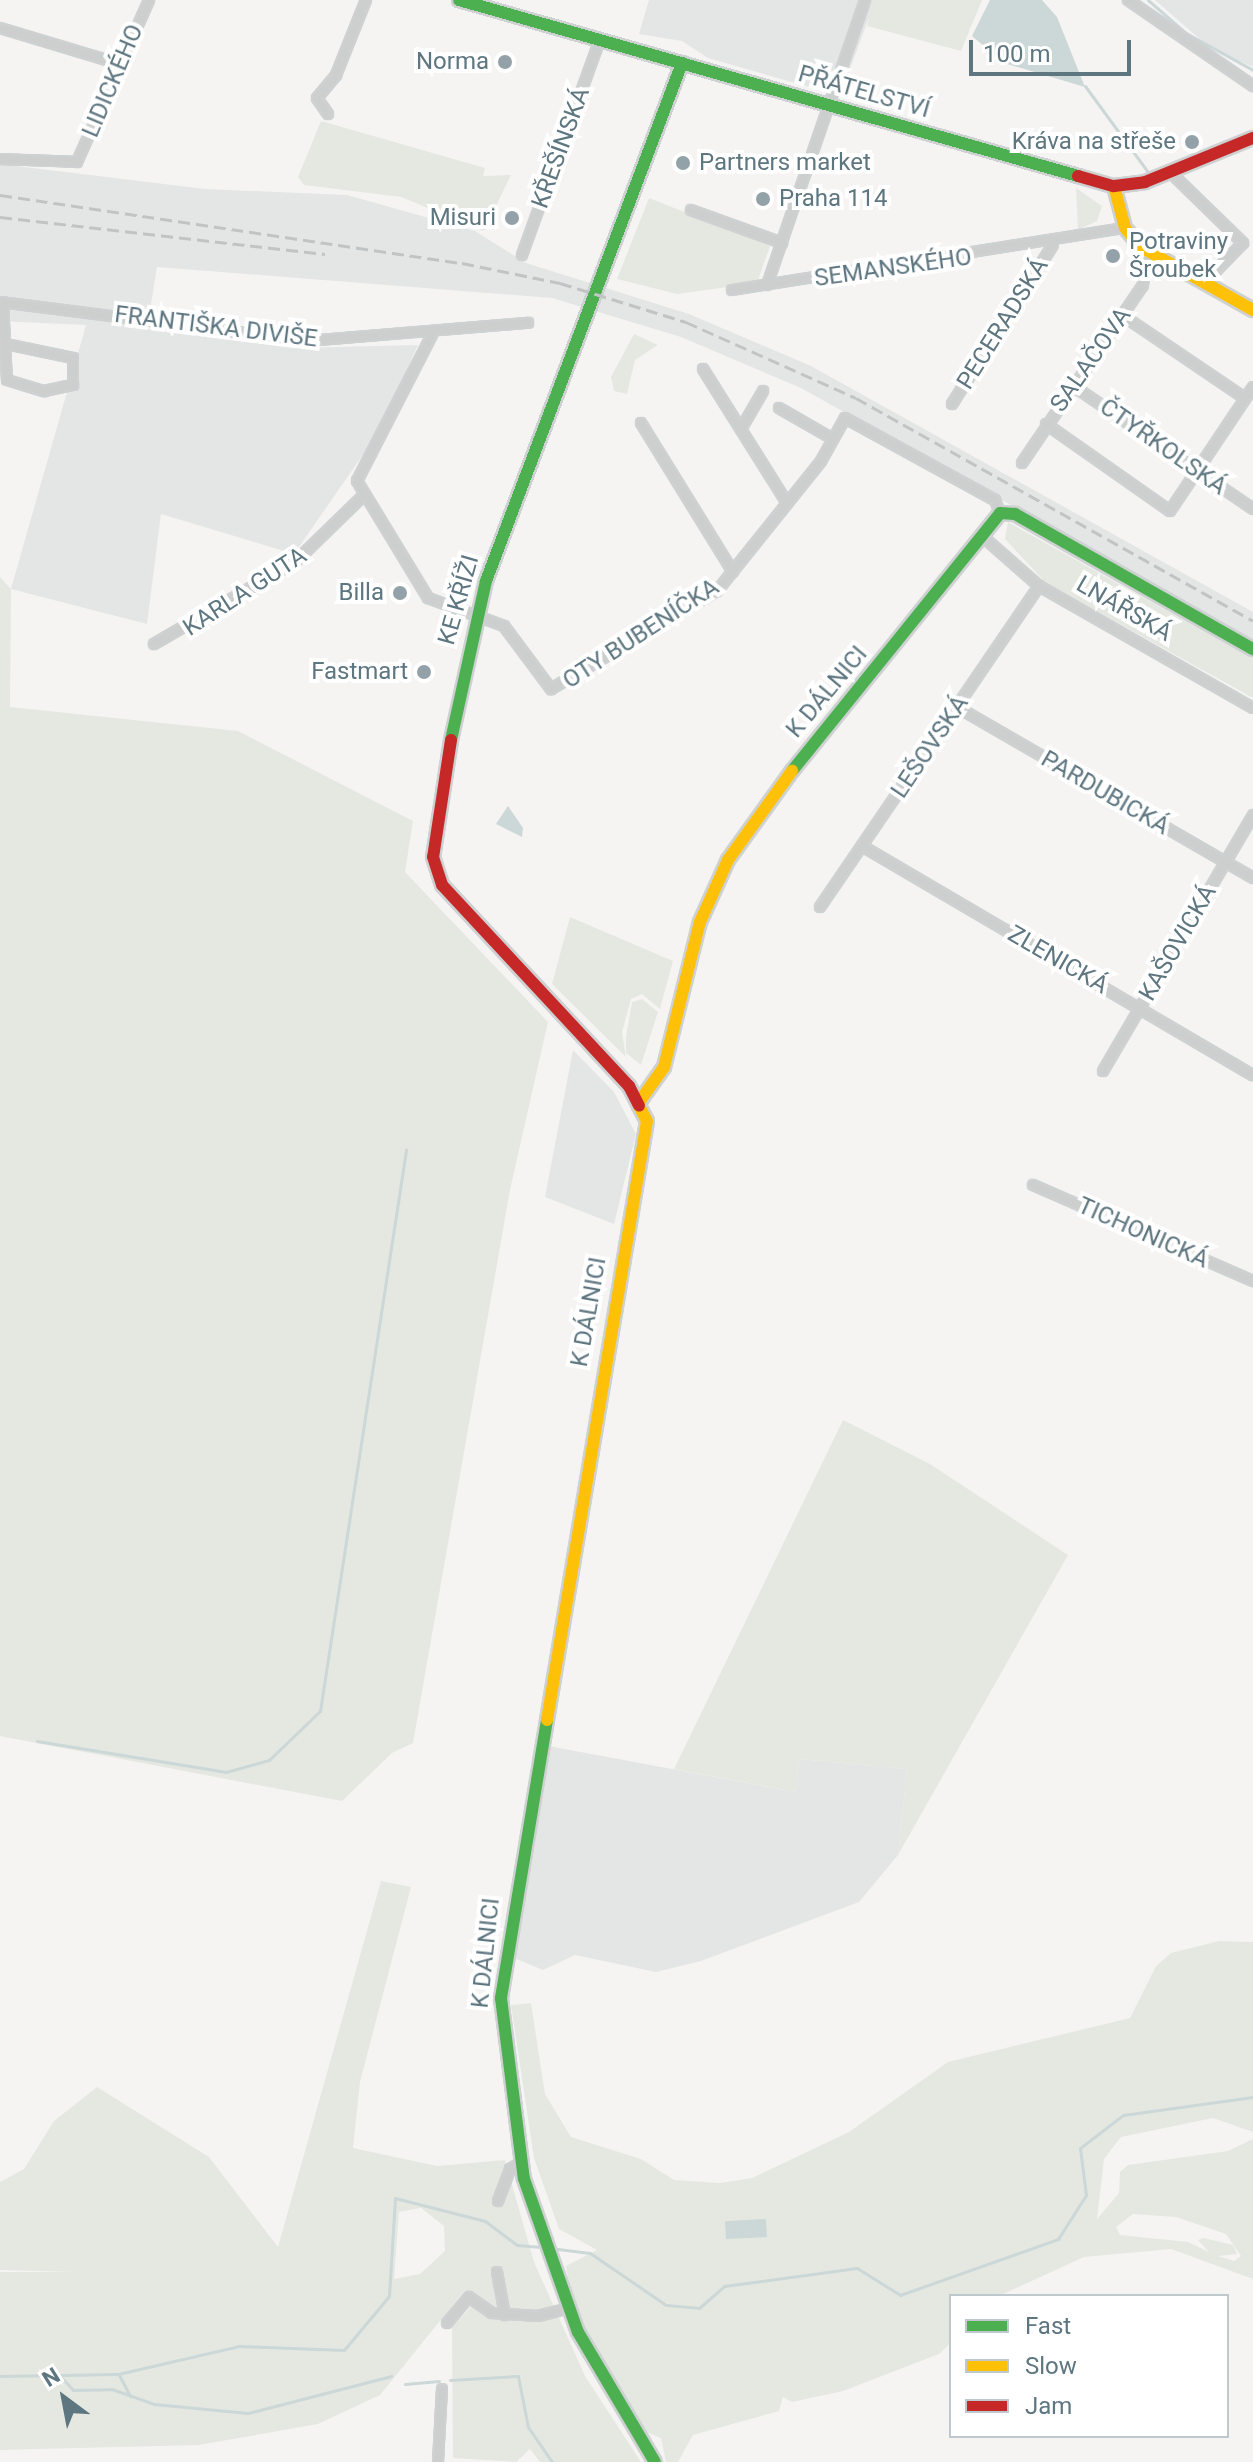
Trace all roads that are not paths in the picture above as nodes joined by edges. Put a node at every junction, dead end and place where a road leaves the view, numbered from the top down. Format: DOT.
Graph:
graph roads {
  1 [pos="149,0"];
  2 [pos="366,0"];
  3 [pos="865,0"];
  4 [pos="1128,0"];
  5 [pos="466,1"];
  6 [pos="0,28"];
  7 [pos="600,40"];
  8 [pos="682,63"];
  9 [pos="120,64"];
  10 [pos="1253,86"];
  11 [pos="831,106"];
  12 [pos="328,114"];
  13 [pos="1253,138"];
  14 [pos="0,159"];
  15 [pos="1170,172"];
  16 [pos="1114,186"];
  17 [pos="691,210"];
  18 [pos="1125,228"];
  19 [pos="782,243"];
  20 [pos="1053,245"];
  21 [pos="1148,253"];
  22 [pos="522,255"];
  23 [pos="1206,281"];
  24 [pos="767,285"];
  25 [pos="732,290"];
  26 [pos="1,302"];
  27 [pos="1253,310"];
  28 [pos="1122,315"];
  29 [pos="528,323"];
  30 [pos="432,335"];
  31 [pos="6,344"];
  32 [pos="703,369"];
  33 [pos="1072,385"];
  34 [pos="1253,387"];
  35 [pos="763,391"];
  36 [pos="1243,397"];
  37 [pos="952,404"];
  38 [pos="779,408"];
  39 [pos="641,423"];
  40 [pos="1046,424"];
  41 [pos="741,429"];
  42 [pos="833,439"];
  43 [pos="1022,463"];
  44 [pos="1197,471"];
  45 [pos="364,495"];
  46 [pos="787,503"];
  47 [pos="1253,509"];
  48 [pos="1000,513"];
  49 [pos="982,536"];
  50 [pos="733,572"];
  51 [pos="1039,586"];
  52 [pos="476,616"];
  53 [pos="154,644"];
  54 [pos="1253,649"];
  55 [pos="957,707"];
  56 [pos="1253,708"];
  57 [pos="1253,815"];
  58 [pos="862,846"];
  59 [pos="1225,862"];
  60 [pos="1253,878"];
  61 [pos="820,907"];
  62 [pos="1140,1008"];
  63 [pos="1103,1071"];
  64 [pos="1253,1075"];
  65 [pos="640,1101"];
  66 [pos="1033,1185"];
  67 [pos="1253,1281"];
  68 [pos="522,2162"];
  69 [pos="498,2201"];
  70 [pos="497,2272"];
  71 [pos="566,2309"];
  72 [pos="505,2315"];
  73 [pos="447,2323"];
  74 [pos="442,2389"];
  75 [pos="438,2462"];
  76 [pos="655,2462"];
  1 -- 9 [label="street, LIDICKÉHO"];
  2 -- 12 [label="street"];
  3 -- 11 [label="street"];
  4 -- 10 [label="street"];
  5 -- 7 [label="street, PŘÁTELSTVÍ"];
  6 -- 9 [label="street"];
  7 -- 8 [label="street, PŘÁTELSTVÍ"];
  7 -- 22 [label="street, KŘEŠÍNSKÁ"];
  8 -- 11 [label="street, PŘÁTELSTVÍ"];
  8 -- 52 [label="street, KE KŘÍŽI"];
  9 -- 14 [label="street, LIDICKÉHO"];
  11 -- 16 [label="street, PŘÁTELSTVÍ"];
  11 -- 19 [label="street"];
  13 -- 15 [label="street, PŘÁTELSTVÍ"];
  15 -- 16 [label="street, PŘÁTELSTVÍ"];
  15 -- 23 [label="street"];
  16 -- 18 [label="street"];
  17 -- 19 [label="street"];
  18 -- 20 [label="street, SEMANSKÉHO"];
  18 -- 21 [label="street"];
  19 -- 24 [label="street"];
  20 -- 24 [label="street, SEMANSKÉHO"];
  20 -- 37 [label="street, PECERADSKÁ"];
  21 -- 23 [label="street"];
  21 -- 28 [label="street, SALAČOVA"];
  23 -- 27 [label="street"];
  24 -- 25 [label="street, SEMANSKÉHO"];
  26 -- 30 [label="street, FRANTIŠKA DIVIŠE"];
  26 -- 31 [label="street"];
  28 -- 33 [label="street, SALAČOVA"];
  28 -- 36 [label="street"];
  29 -- 30 [label="street, FRANTIŠKA DIVIŠE"];
  30 -- 45 [label="street"];
  31 -- 31 [label="street"];
  32 -- 41 [label="street"];
  33 -- 40 [label="street, SALAČOVA"];
  33 -- 44 [label="street, ČTYŘKOLSKÁ"];
  34 -- 36 [label="street"];
  35 -- 41 [label="street"];
  36 -- 44 [label="street"];
  38 -- 42 [label="street"];
  39 -- 50 [label="street, OTY BUBENÍČKA"];
  40 -- 43 [label="street, SALAČOVA"];
  40 -- 44 [label="street"];
  41 -- 46 [label="street"];
  42 -- 46 [label="street, OTY BUBENÍČKA"];
  42 -- 48 [label="street"];
  44 -- 47 [label="street, ČTYŘKOLSKÁ"];
  45 -- 52 [label="street"];
  45 -- 53 [label="street, KARLA GUTA"];
  46 -- 50 [label="street, OTY BUBENÍČKA"];
  48 -- 49 [label="street, K DÁLNICI"];
  48 -- 54 [label="street, LNÁŘSKÁ"];
  49 -- 51 [label="street, LNÁŘSKÁ"];
  49 -- 65 [label="street, K DÁLNICI"];
  50 -- 52 [label="street, OTY BUBENÍČKA"];
  51 -- 55 [label="street, LEŠOVSKÁ"];
  51 -- 56 [label="street, LNÁŘSKÁ"];
  52 -- 65 [label="street, KE KŘÍŽI"];
  55 -- 58 [label="street, LEŠOVSKÁ"];
  55 -- 59 [label="street, PARDUBICKÁ"];
  57 -- 59 [label="street, KAŠOVICKÁ"];
  58 -- 61 [label="street, LEŠOVSKÁ"];
  58 -- 62 [label="street, ZLENICKÁ"];
  59 -- 60 [label="street, PARDUBICKÁ"];
  59 -- 62 [label="street, KAŠOVICKÁ"];
  62 -- 63 [label="street, KAŠOVICKÁ"];
  62 -- 64 [label="street, ZLENICKÁ"];
  65 -- 68 [label="street, K DÁLNICI"];
  66 -- 67 [label="street, TICHONICKÁ"];
  68 -- 69 [label="street"];
  68 -- 71 [label="street, K DÁLNICI"];
  70 -- 72 [label="street"];
  71 -- 72 [label="street"];
  71 -- 76 [label="street, K DÁLNICI"];
  72 -- 73 [label="street"];
  74 -- 75 [label="street"];
}
